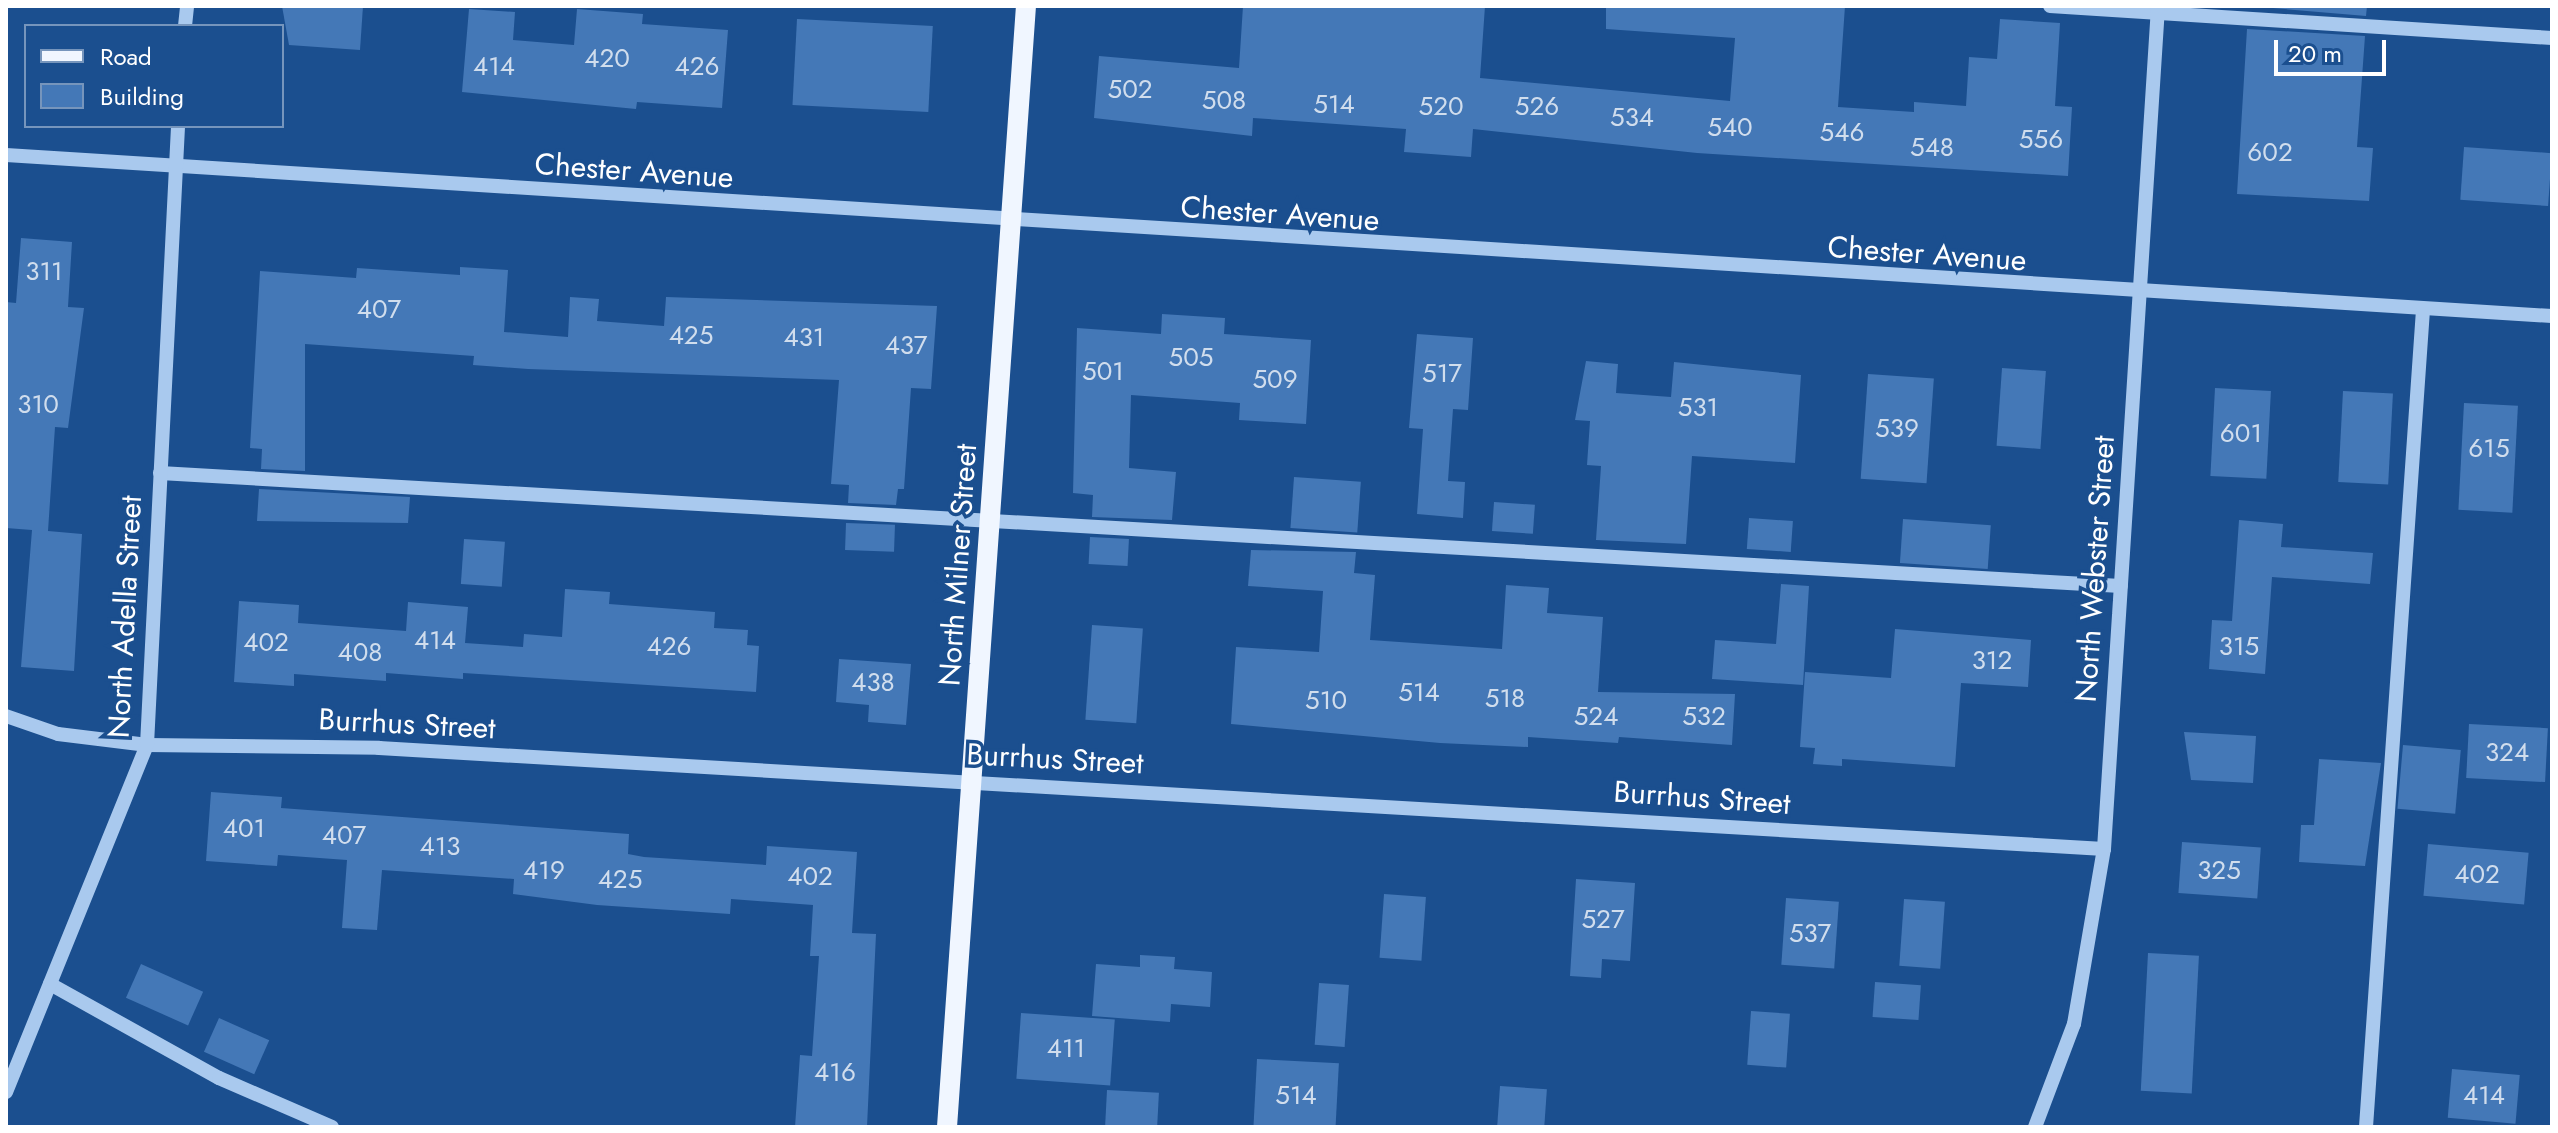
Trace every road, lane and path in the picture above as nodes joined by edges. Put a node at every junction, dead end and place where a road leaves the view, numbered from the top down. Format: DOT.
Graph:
graph roads {
  1 [pos="1026,6"];
  2 [pos="2050,6"];
  3 [pos="2158,10"];
  4 [pos="2552,38"];
  5 [pos="178,128"];
  6 [pos="6,155"];
  7 [pos="175,166"];
  8 [pos="1013,223"];
  9 [pos="2138,294"];
  10 [pos="2423,309"];
  11 [pos="2552,316"];
  12 [pos="160,473"];
  13 [pos="991,521"];
  14 [pos="2121,586"];
  15 [pos="6,716"];
  16 [pos="147,745"];
  17 [pos="973,780"];
  18 [pos="2104,849"];
  19 [pos="50,984"];
  20 [pos="6,1092"];
  21 [pos="949,1126"];
  22 [pos="332,1127"];
  23 [pos="2035,1127"];
  24 [pos="2366,1127"];
  1 -- 8 [label="main road, North Milner Street"];
  2 -- 3 [label="street"];
  3 -- 4 [label="street"];
  3 -- 9 [label="street, North Webster Street"];
  5 -- 7 [label="street, North Adella Street"];
  6 -- 7 [label="street, Chester Avenue"];
  7 -- 8 [label="street, Chester Avenue"];
  7 -- 12 [label="street, North Adella Street"];
  8 -- 9 [label="street, Chester Avenue"];
  8 -- 13 [label="main road, North Milner Street"];
  9 -- 10 [label="street, Chester Avenue"];
  9 -- 14 [label="street, North Webster Street"];
  10 -- 11 [label="street, Chester Avenue"];
  10 -- 24 [label="street"];
  12 -- 13 [label="street"];
  12 -- 16 [label="street, North Adella Street"];
  13 -- 14 [label="street"];
  13 -- 17 [label="main road, North Milner Street"];
  14 -- 18 [label="street, North Webster Street"];
  15 -- 16 [label="street, Burrhus Street"];
  16 -- 17 [label="street, Burrhus Street"];
  16 -- 19 [label="street, North Adella Street"];
  17 -- 18 [label="street, Burrhus Street"];
  17 -- 21 [label="main road, North Milner Street"];
  18 -- 23 [label="street, North Webster Street"];
  19 -- 20 [label="street, North Adella Street"];
  19 -- 22 [label="street"];
}
